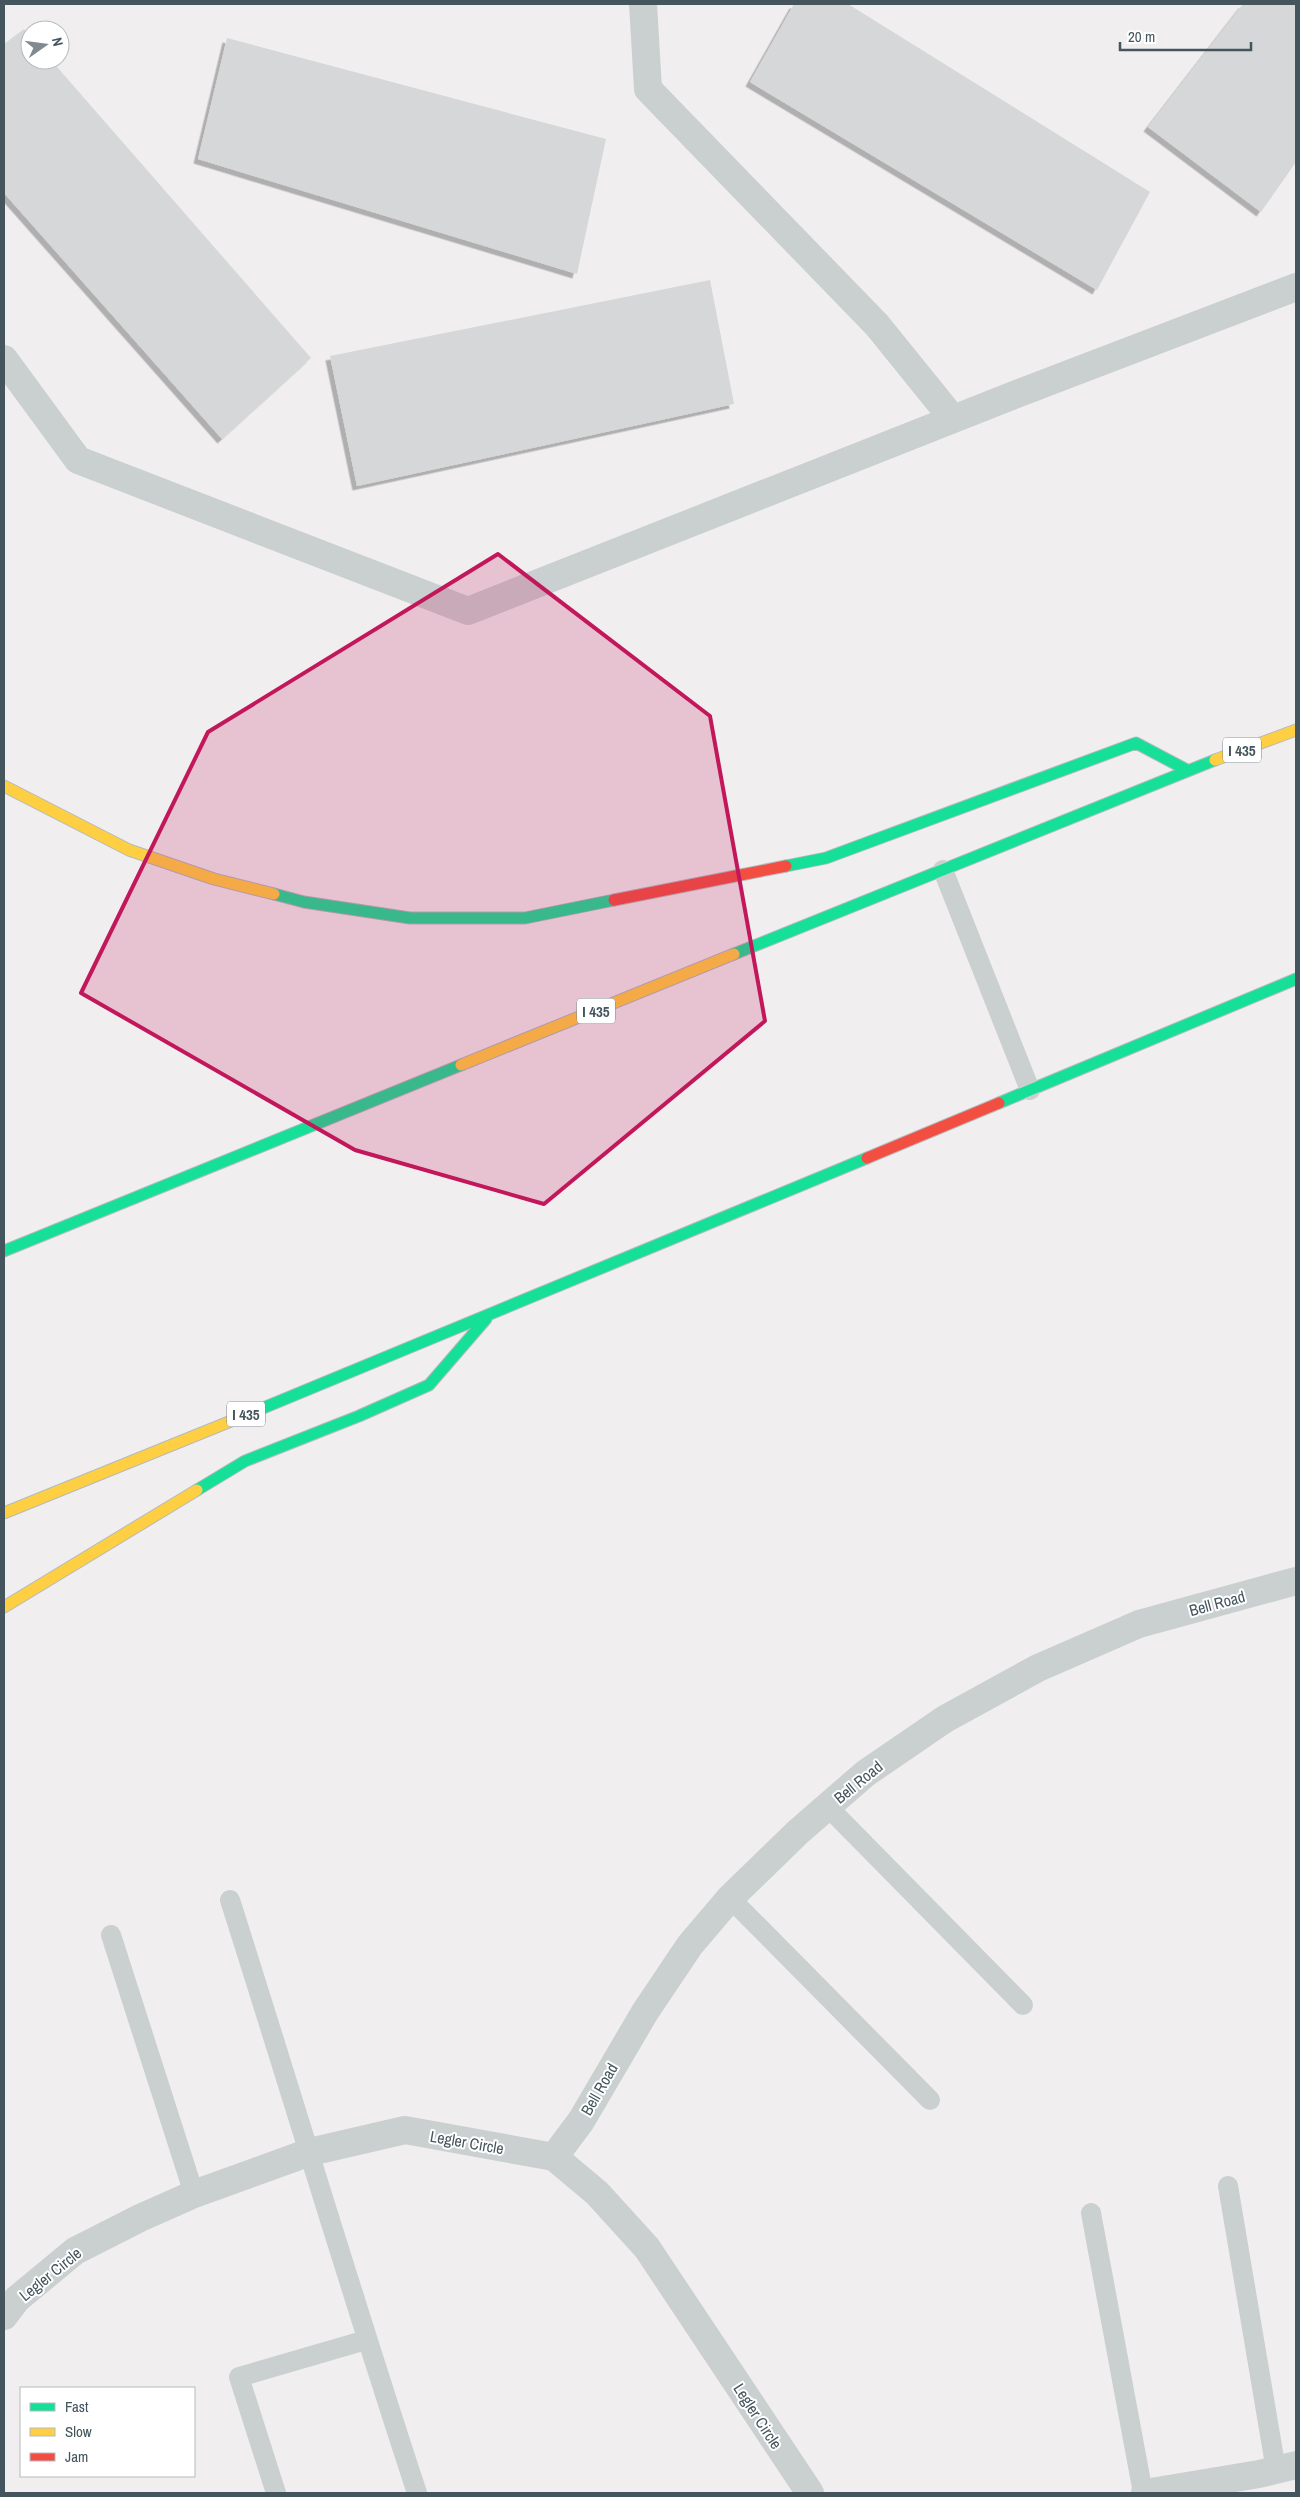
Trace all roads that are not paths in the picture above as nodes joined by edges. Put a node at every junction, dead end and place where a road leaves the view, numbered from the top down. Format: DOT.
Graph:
graph roads {
  1 [pos="644,4"];
  2 [pos="1296,286"];
  3 [pos="4,359"];
  4 [pos="952,419"];
  5 [pos="1296,730"];
  6 [pos="1187,770"];
  7 [pos="4,786"];
  8 [pos="943,870"];
  9 [pos="1296,979"];
  10 [pos="1030,1090"];
  11 [pos="4,1251"];
  12 [pos="488,1316"];
  13 [pos="4,1513"];
  14 [pos="1296,1581"];
  15 [pos="4,1607"];
  16 [pos="828,1806"];
  17 [pos="730,1898"];
  18 [pos="230,1900"];
  19 [pos="111,1935"];
  20 [pos="1023,2005"];
  21 [pos="930,2100"];
  22 [pos="310,2152"];
  23 [pos="554,2157"];
  24 [pos="1228,2186"];
  25 [pos="194,2194"];
  26 [pos="1091,2213"];
  27 [pos="4,2316"];
  28 [pos="366,2340"];
  29 [pos="1286,2468"];
  30 [pos="1230,2486"];
  31 [pos="276,2493"];
  32 [pos="417,2493"];
  33 [pos="810,2493"];
  34 [pos="1144,2493"];
  1 -- 4 [label="street"];
  2 -- 4 [label="street"];
  3 -- 4 [label="street"];
  5 -- 6 [label="highway, I 435"];
  6 -- 7 [label="highway"];
  6 -- 8 [label="highway, I 435"];
  8 -- 10 [label="lane"];
  8 -- 11 [label="highway, I 435"];
  9 -- 10 [label="highway, I 435"];
  10 -- 12 [label="highway, I 435"];
  12 -- 13 [label="highway, I 435"];
  12 -- 15 [label="highway"];
  14 -- 16 [label="street, Bell Road"];
  16 -- 17 [label="street, Bell Road"];
  16 -- 20 [label="lane"];
  17 -- 21 [label="lane"];
  17 -- 23 [label="street, Bell Road"];
  18 -- 22 [label="lane"];
  19 -- 25 [label="lane"];
  22 -- 23 [label="street, Legler Circle"];
  22 -- 25 [label="street, Legler Circle"];
  22 -- 28 [label="lane"];
  23 -- 33 [label="street, Legler Circle"];
  24 -- 29 [label="lane"];
  25 -- 27 [label="street, Legler Circle"];
  26 -- 34 [label="lane"];
  28 -- 31 [label="lane"];
  28 -- 32 [label="lane"];
  29 -- 30 [label="street"];
  30 -- 34 [label="street"];
}
